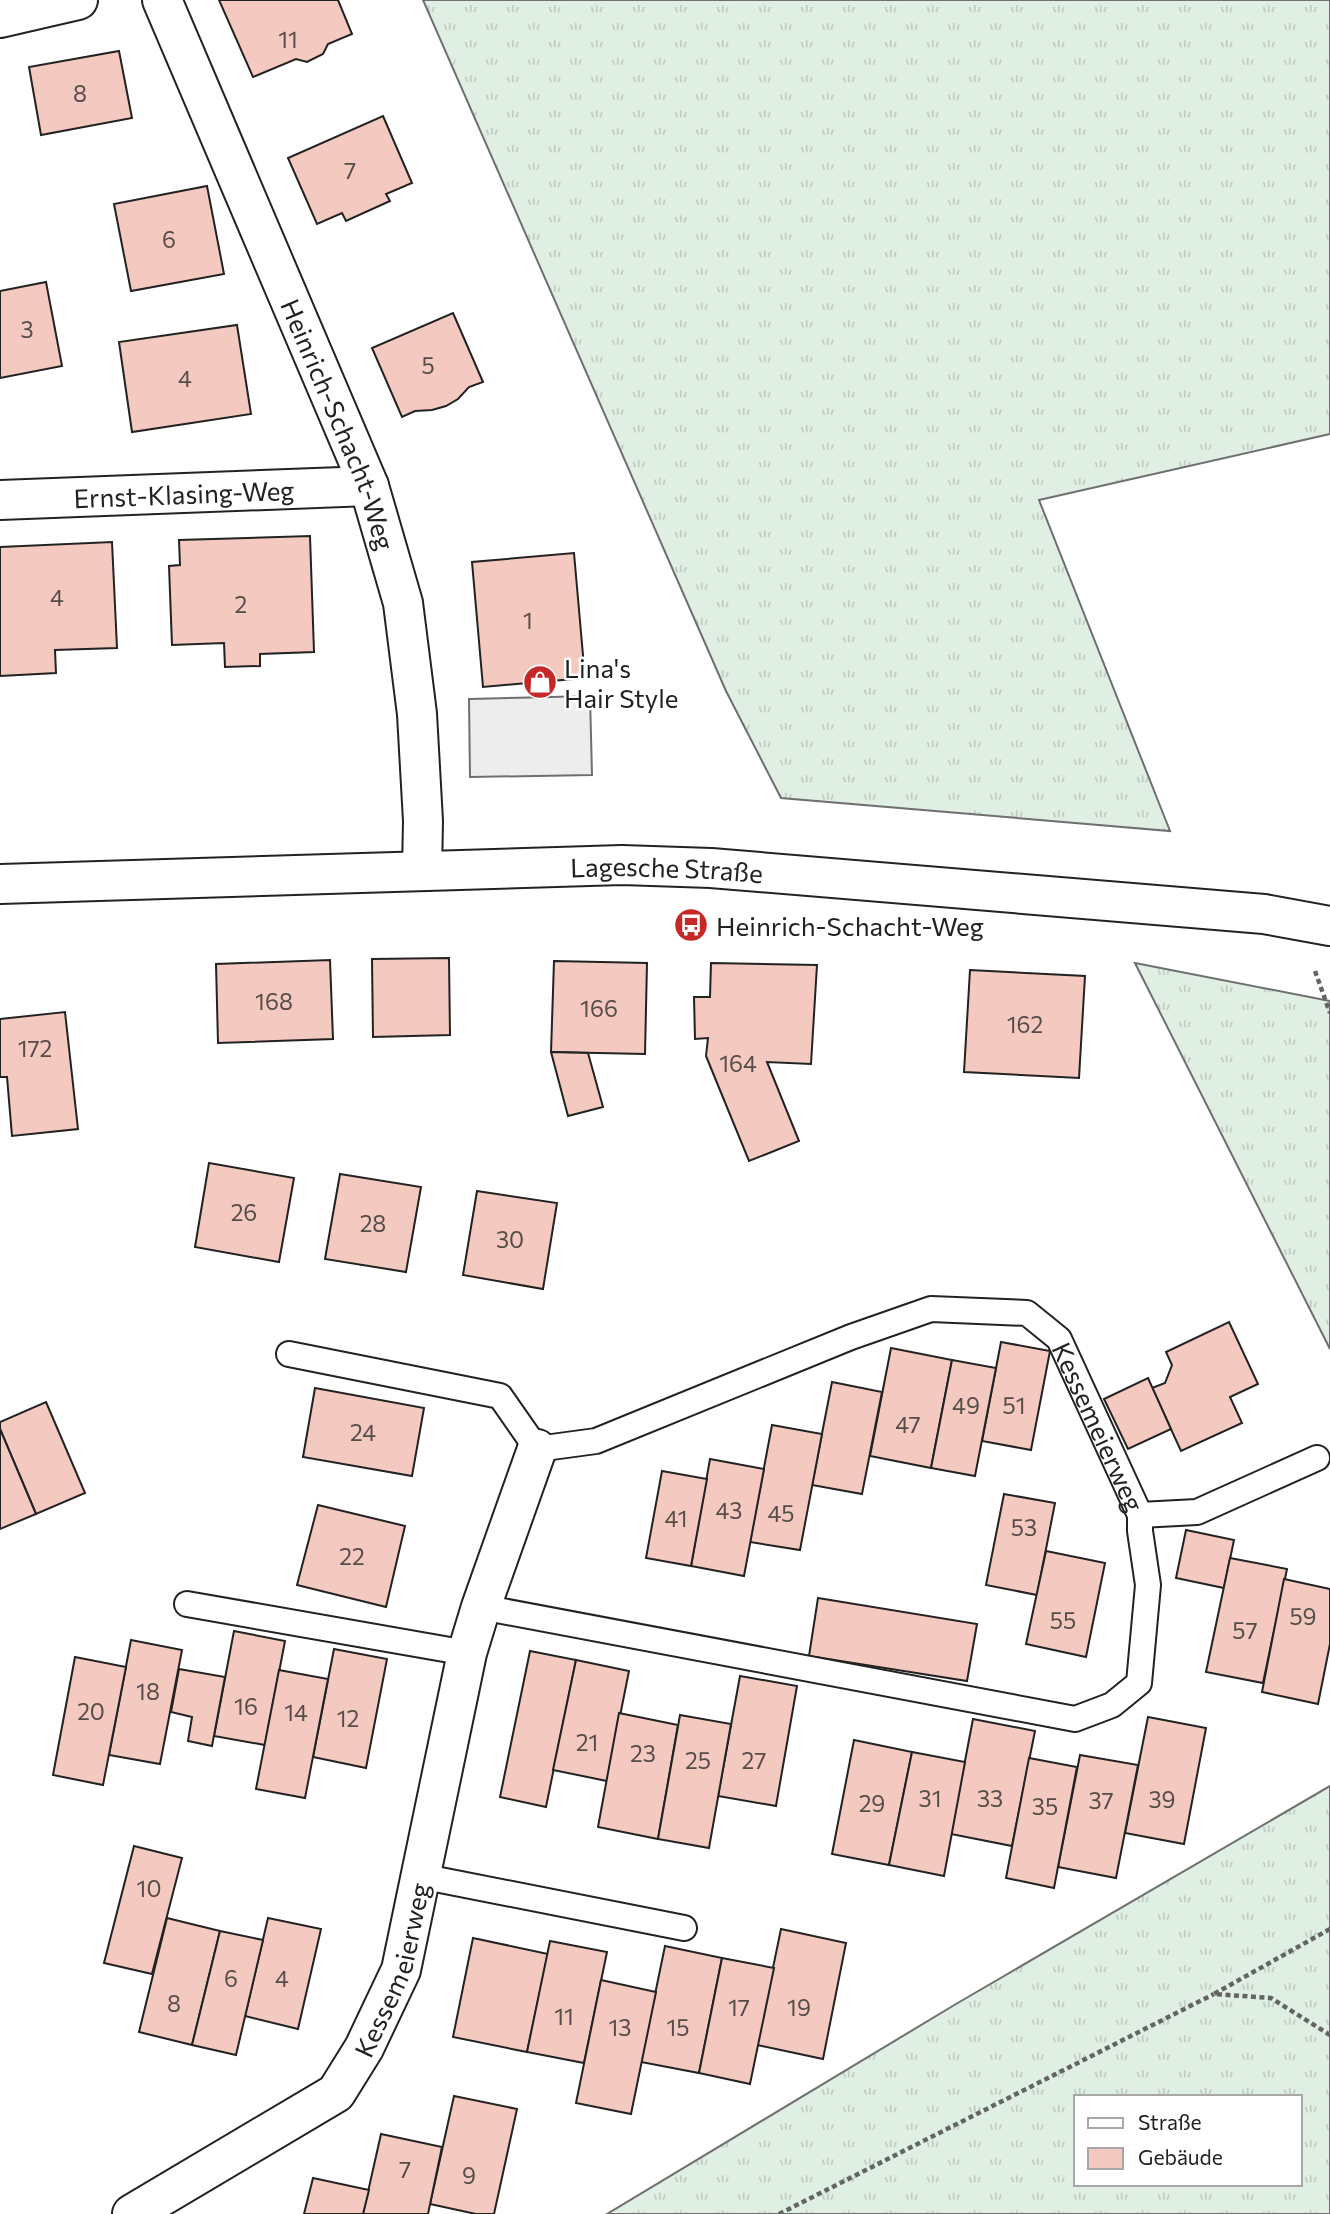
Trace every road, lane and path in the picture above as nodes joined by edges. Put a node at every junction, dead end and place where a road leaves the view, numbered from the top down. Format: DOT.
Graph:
graph roads {
  1 [pos="78,0"];
  2 [pos="162,0"];
  3 [pos="0,18"];
  4 [pos="369,486"];
  5 [pos="0,500"];
  6 [pos="422,871"];
  7 [pos="0,884"];
  8 [pos="1330,926"];
  9 [pos="289,1354"];
  10 [pos="537,1450"];
  11 [pos="1317,1458"];
  12 [pos="1140,1515"];
  13 [pos="187,1604"];
  14 [pos="481,1607"];
  15 [pos="467,1653"];
  16 [pos="420,1876"];
  17 [pos="684,1928"];
  18 [pos="1330,1929"];
  19 [pos="1214,1994"];
  20 [pos="1330,2035"];
  21 [pos="132,2214"];
  22 [pos="779,2214"];
  1 -- 3 [label="street"];
  2 -- 4 [label="street, Heinrich-Schacht-Weg"];
  4 -- 5 [label="street, Ernst-Klasing-Weg"];
  4 -- 6 [label="street, Heinrich-Schacht-Weg"];
  6 -- 7 [label="street, Lagesche Straße"];
  6 -- 8 [label="street, Lagesche Straße"];
  9 -- 10 [label="lane"];
  10 -- 12 [label="lane, Kessemeierweg"];
  10 -- 14 [label="street, Kessemeierweg"];
  11 -- 12 [label="lane"];
  12 -- 14 [label="lane, Kessemeierweg"];
  13 -- 15 [label="lane"];
  14 -- 15 [label="street, Kessemeierweg"];
  15 -- 16 [label="street, Kessemeierweg"];
  16 -- 17 [label="lane"];
  16 -- 21 [label="street, Kessemeierweg"];
  18 -- 19 [label="path"];
  19 -- 20 [label="path"];
  19 -- 22 [label="path"];
}
